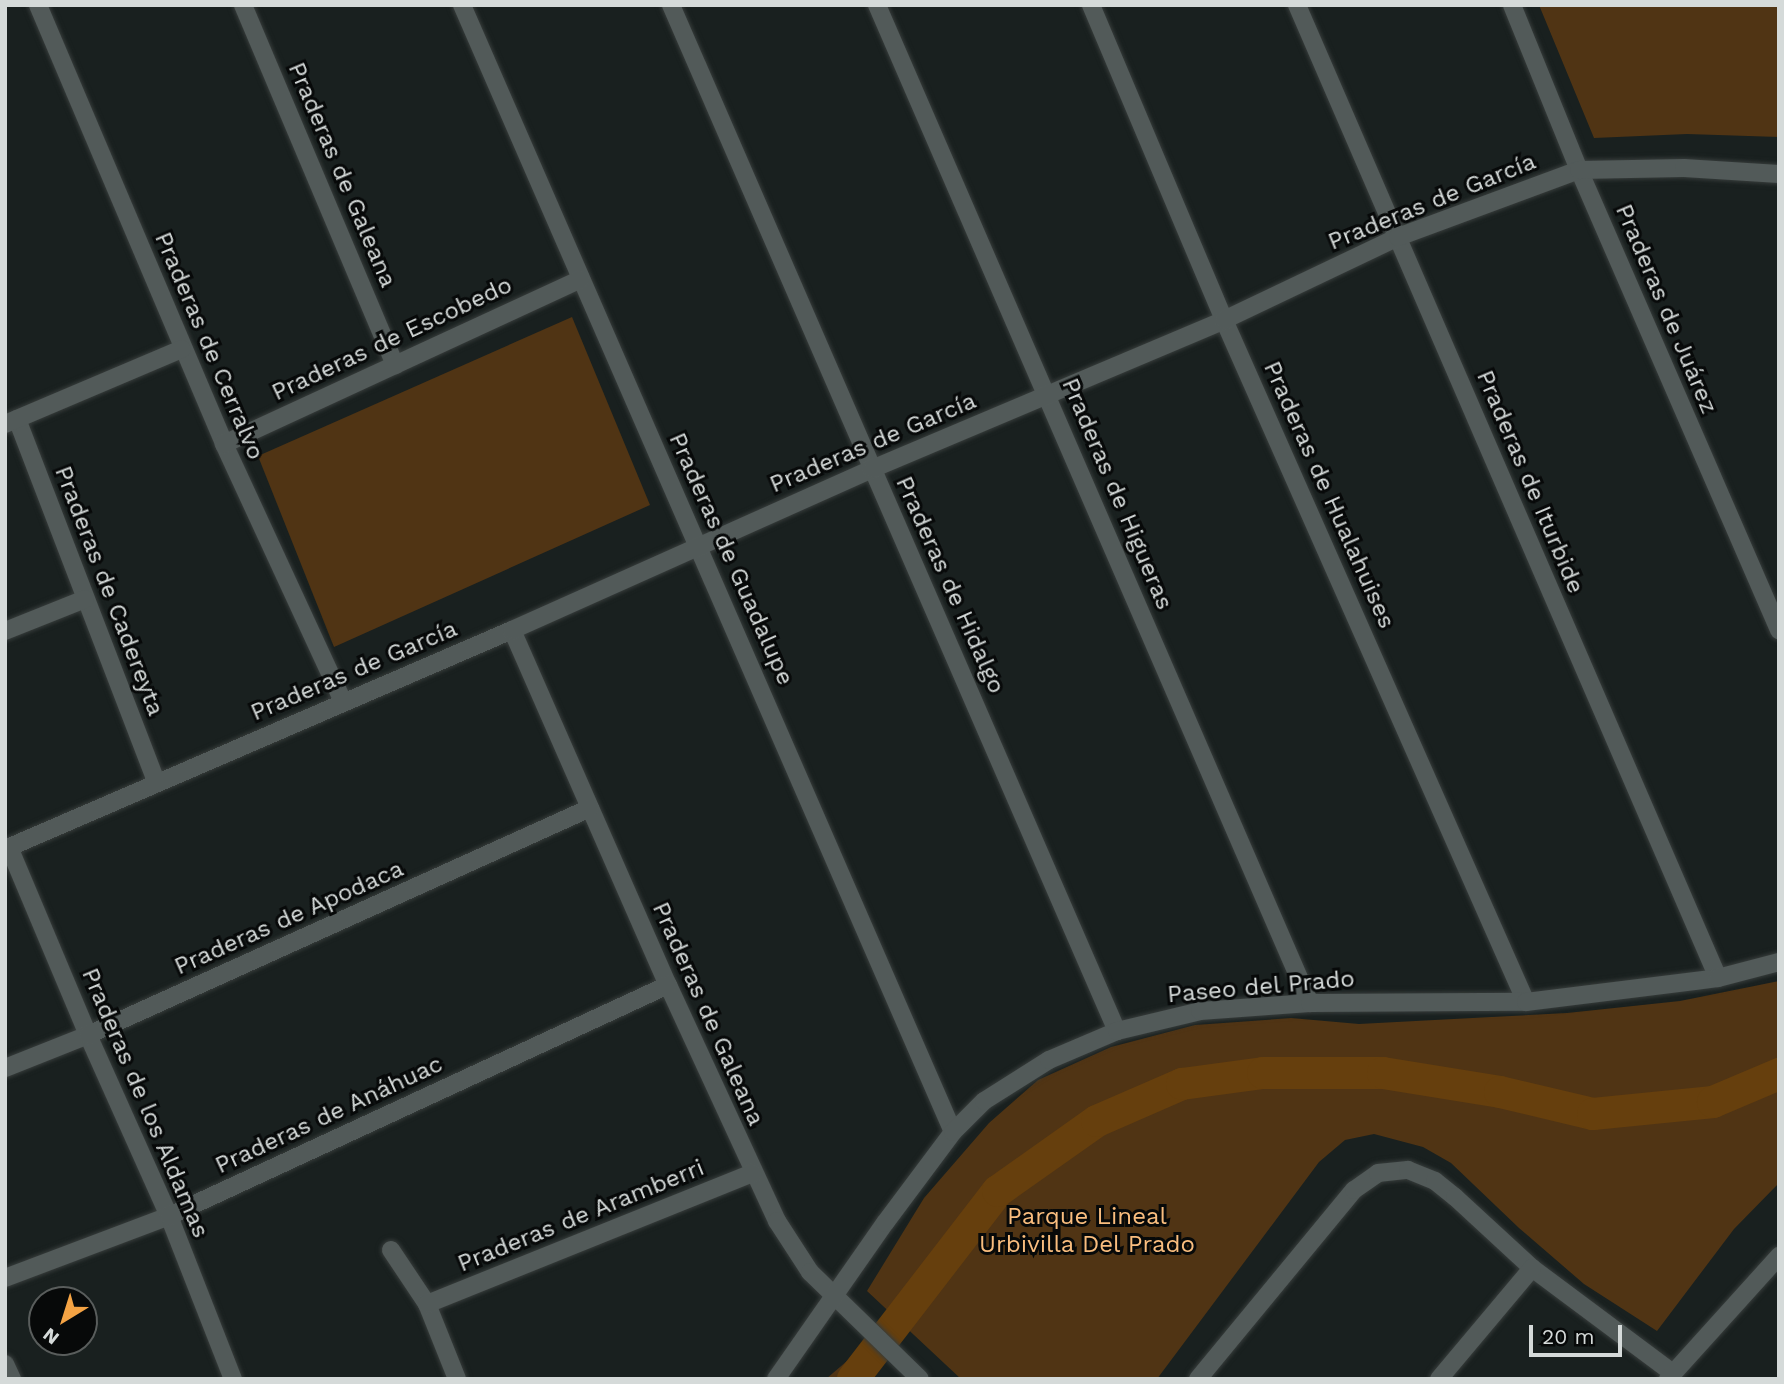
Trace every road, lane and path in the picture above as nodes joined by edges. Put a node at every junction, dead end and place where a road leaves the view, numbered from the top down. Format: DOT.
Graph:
graph roads {
  1 [pos="38,5"];
  2 [pos="243,5"];
  3 [pos="462,5"];
  4 [pos="671,5"];
  5 [pos="877,5"];
  6 [pos="1091,5"];
  7 [pos="1297,5"];
  8 [pos="1512,5"];
  9 [pos="1579,170"];
  10 [pos="1779,174"];
  11 [pos="1398,237"];
  12 [pos="581,279"];
  13 [pos="1224,320"];
  14 [pos="182,349"];
  15 [pos="395,365"];
  16 [pos="1047,395"];
  17 [pos="11,421"];
  18 [pos="224,444"];
  19 [pos="872,469"];
  20 [pos="699,546"];
  21 [pos="85,599"];
  22 [pos="512,630"];
  23 [pos="1779,630"];
  24 [pos="5,631"];
  25 [pos="344,702"];
  26 [pos="156,781"];
  27 [pos="590,808"];
  28 [pos="7,848"];
  29 [pos="1779,962"];
  30 [pos="1718,978"];
  31 [pos="668,985"];
  32 [pos="1526,1002"];
  33 [pos="1310,1003"];
  34 [pos="1117,1031"];
  35 [pos="88,1035"];
  36 [pos="5,1068"];
  37 [pos="953,1132"];
  38 [pos="752,1173"];
  39 [pos="169,1216"];
  40 [pos="391,1250"];
  41 [pos="1779,1256"];
  42 [pos="1532,1268"];
  43 [pos="5,1278"];
  44 [pos="833,1298"];
  45 [pos="427,1304"];
  46 [pos="5,1364"];
  47 [pos="1670,1376"];
  48 [pos="12,1379"];
  49 [pos="233,1379"];
  50 [pos="457,1379"];
  51 [pos="776,1379"];
  52 [pos="920,1379"];
  53 [pos="1198,1379"];
  54 [pos="1439,1379"];
  1 -- 14 [label="street, Praderas de Cerralvo"];
  2 -- 15 [label="street, Praderas de Galeana"];
  3 -- 12 [label="street, Praderas de Guadalupe"];
  4 -- 19 [label="street, Praderas de Hidalgo"];
  5 -- 16 [label="street, Praderas de Higueras"];
  6 -- 13 [label="street, Praderas de Hualahuises"];
  7 -- 11 [label="street, Praderas de Iturbide"];
  8 -- 9 [label="street, Praderas de Juárez"];
  9 -- 10 [label="street, Praderas de García"];
  9 -- 11 [label="street, Praderas de García"];
  9 -- 23 [label="street, Praderas de Juárez"];
  11 -- 13 [label="street, Praderas de García"];
  11 -- 30 [label="street, Praderas de Iturbide"];
  12 -- 15 [label="street, Praderas de Escobedo"];
  12 -- 20 [label="street, Praderas de Guadalupe"];
  13 -- 16 [label="street, Praderas de García"];
  13 -- 32 [label="street, Praderas de Hualahuises"];
  14 -- 17 [label="street"];
  14 -- 18 [label="street, Praderas de Cerralvo"];
  15 -- 18 [label="street, Praderas de Escobedo"];
  16 -- 19 [label="street, Praderas de García"];
  16 -- 33 [label="street, Praderas de Higueras"];
  17 -- 21 [label="street, Praderas de Cadereyta"];
  18 -- 25 [label="street, Praderas de Cerralvo"];
  19 -- 20 [label="street, Praderas de García"];
  19 -- 34 [label="street, Praderas de Hidalgo"];
  20 -- 22 [label="street, Praderas de García"];
  20 -- 37 [label="street, Praderas de Guadalupe"];
  21 -- 24 [label="street"];
  21 -- 26 [label="street, Praderas de Cadereyta"];
  22 -- 25 [label="street, Praderas de García"];
  22 -- 27 [label="street, Praderas de Galeana"];
  25 -- 26 [label="street, Praderas de García"];
  26 -- 28 [label="street, Praderas de García"];
  27 -- 31 [label="street, Praderas de Galeana"];
  27 -- 35 [label="street, Praderas de Apodaca"];
  28 -- 35 [label="street, Praderas de los Aldamas"];
  29 -- 30 [label="street, Paseo del Prado"];
  30 -- 32 [label="street, Paseo del Prado"];
  31 -- 38 [label="street, Praderas de Galeana"];
  31 -- 39 [label="street, Praderas de Anáhuac"];
  32 -- 33 [label="street, Paseo del Prado"];
  33 -- 34 [label="street, Paseo del Prado"];
  34 -- 37 [label="street, Paseo del Prado"];
  35 -- 36 [label="street, Praderas de Apodaca"];
  35 -- 39 [label="street, Praderas de los Aldamas"];
  37 -- 44 [label="street, Paseo del Prado"];
  38 -- 44 [label="street, Praderas de Galeana"];
  38 -- 45 [label="street, Praderas de Aramberri"];
  39 -- 43 [label="street, Praderas de Anáhuac"];
  39 -- 49 [label="street, Praderas de los Aldamas"];
  40 -- 45 [label="street"];
  41 -- 47 [label="street"];
  42 -- 47 [label="street"];
  42 -- 53 [label="street"];
  42 -- 54 [label="street"];
  44 -- 51 [label="street, Paseo del Prado"];
  44 -- 52 [label="street, Praderas de Galeana"];
  45 -- 50 [label="street"];
  46 -- 48 [label="street"];
}
